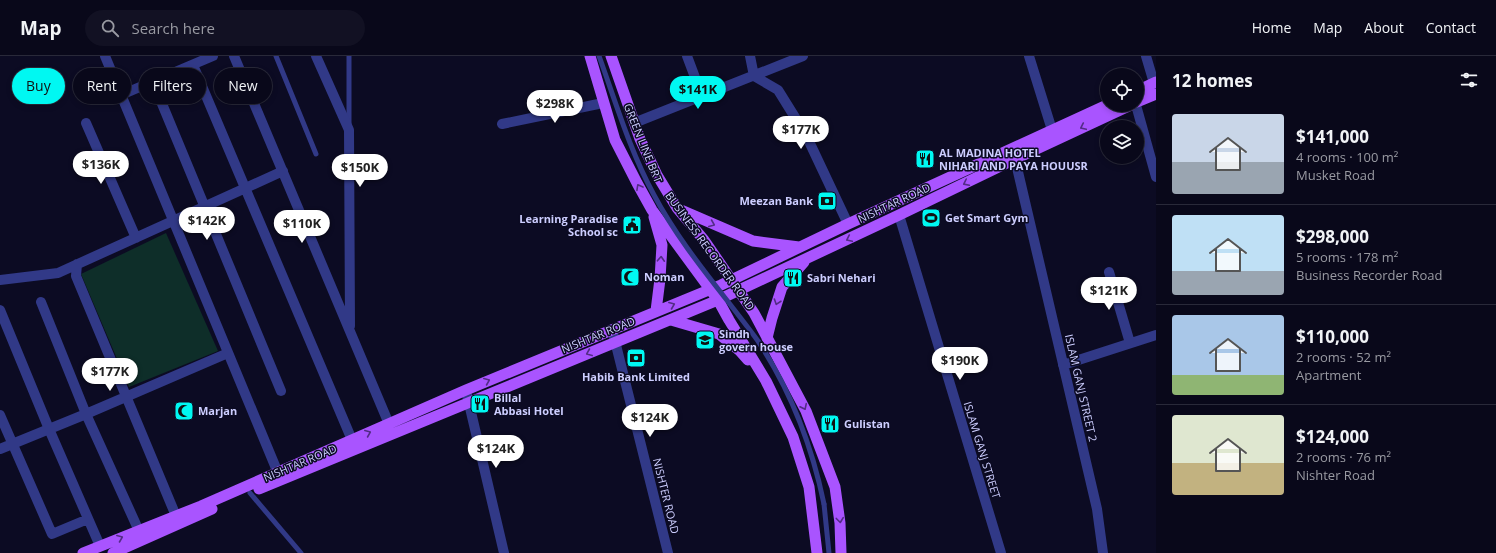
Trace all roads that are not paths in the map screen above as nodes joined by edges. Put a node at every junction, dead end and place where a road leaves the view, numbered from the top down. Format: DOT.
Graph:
graph roads {
  1 [pos="105,56"];
  2 [pos="213,56"];
  3 [pos="234,56"];
  4 [pos="276,56"];
  5 [pos="316,56"];
  6 [pos="349,56"];
  7 [pos="590,56"];
  8 [pos="599,56"];
  9 [pos="611,56"];
  10 [pos="687,56"];
  11 [pos="750,56"];
  12 [pos="803,56"];
  13 [pos="1029,56"];
  14 [pos="1146,56"];
  15 [pos="193,65"];
  16 [pos="110,68"];
  17 [pos="186,68"];
  18 [pos="754,76"];
  19 [pos="1156,87"];
  20 [pos="1144,90"];
  21 [pos="702,96"];
  22 [pos="1144,98"];
  23 [pos="603,103"];
  24 [pos="125,104"];
  25 [pos="162,104"];
  26 [pos="1100,108"];
  27 [pos="1116,112"];
  28 [pos="1139,112"];
  29 [pos="86,123"];
  30 [pos="634,123"];
  31 [pos="502,124"];
  32 [pos="349,130"];
  33 [pos="1052,130"];
  34 [pos="316,154"];
  35 [pos="1014,159"];
  36 [pos="283,171"];
  37 [pos="1156,177"];
  38 [pos="245,188"];
  39 [pos="205,207"];
  40 [pos="677,208"];
  41 [pos="652,210"];
  42 [pos="899,215"];
  43 [pos="173,221"];
  44 [pos="848,224"];
  45 [pos="136,238"];
  46 [pos="800,247"];
  47 [pos="807,258"];
  48 [pos="77,264"];
  49 [pos="1109,272"];
  50 [pos="0,280"];
  51 [pos="731,280"];
  52 [pos="710,289"];
  53 [pos="738,290"];
  54 [pos="718,300"];
  55 [pos="41,302"];
  56 [pos="0,310"];
  57 [pos="656,311"];
  58 [pos="671,320"];
  59 [pos="612,329"];
  60 [pos="350,330"];
  61 [pos="1156,335"];
  62 [pos="768,338"];
  63 [pos="615,342"];
  64 [pos="1130,343"];
  65 [pos="228,353"];
  66 [pos="1063,365"];
  67 [pos="766,381"];
  68 [pos="466,390"];
  69 [pos="281,391"];
  70 [pos="126,397"];
  71 [pos="469,403"];
  72 [pos="86,414"];
  73 [pos="0,415"];
  74 [pos="389,424"];
  75 [pos="49,429"];
  76 [pos="352,440"];
  77 [pos="12,444"];
  78 [pos="0,449"];
  79 [pos="278,473"];
  80 [pos="250,493"];
  81 [pos="176,516"];
  82 [pos="88,519"];
  83 [pos="138,531"];
  84 [pos="100,546"];
  85 [pos="83,553"];
  86 [pos="113,553"];
  87 [pos="301,553"];
  88 [pos="504,553"];
  89 [pos="668,553"];
  90 [pos="817,553"];
  91 [pos="829,553"];
  92 [pos="841,553"];
  93 [pos="1001,553"];
  94 [pos="1103,553"];
  1 -- 16 [label="street"];
  2 -- 15 [label="street"];
  3 -- 36 [label="street"];
  4 -- 34 [label="lane"];
  5 -- 32 [label="street"];
  6 -- 32 [label="lane"];
  7 -- 23 [label="main road, BUSINESS RECORDER ROAD"];
  8 -- 91 [label="lane, GREEN LINE BRT, bridge"];
  9 -- 30 [label="main road, BUSINESS RECORDER ROAD"];
  10 -- 21 [label="street"];
  11 -- 18 [label="street"];
  12 -- 18 [label="street"];
  13 -- 33 [label="street"];
  14 -- 19 [label="street"];
  15 -- 17 [label="street"];
  15 -- 38 [label="street"];
  18 -- 21 [label="street"];
  18 -- 44 [label="street"];
  19 -- 20 [label="main road"];
  19 -- 22 [label="main road"];
  21 -- 30 [label="street"];
  23 -- 31 [label="street"];
  41 -- 23 [label="main road, BUSINESS RECORDER ROAD, one-way"];
  24 -- 43 [label="street"];
  25 -- 39 [label="street"];
  26 -- 33 [label="main road, NISHTAR ROAD"];
  27 -- 35 [label="main road, NISHTAR ROAD, one-way"];
  28 -- 37 [label="street"];
  29 -- 45 [label="street"];
  30 -- 40 [label="main road, BUSINESS RECORDER ROAD"];
  32 -- 60 [label="street"];
  33 -- 44 [label="main road, NISHTAR ROAD"];
  35 -- 42 [label="main road, NISHTAR ROAD, one-way"];
  35 -- 66 [label="street, ISLAM GANJ STREET 2"];
  36 -- 38 [label="street"];
  36 -- 60 [label="street"];
  38 -- 39 [label="street"];
  38 -- 76 [label="street"];
  39 -- 43 [label="street"];
  39 -- 69 [label="street"];
  40 -- 46 [label="main road, one-way"];
  40 -- 51 [label="main road, BUSINESS RECORDER ROAD"];
  41 -- 52 [label="main road, BUSINESS RECORDER ROAD"];
  57 -- 41 [label="main road, one-way"];
  42 -- 47 [label="main road, NISHTAR ROAD, one-way"];
  42 -- 93 [label="street, ISLAM GANJ STREET"];
  43 -- 45 [label="street"];
  43 -- 65 [label="street"];
  44 -- 46 [label="main road, NISHTAR ROAD"];
  45 -- 48 [label="street"];
  46 -- 51 [label="main road, NISHTAR ROAD"];
  47 -- 53 [label="main road, NISHTAR ROAD"];
  47 -- 62 [label="main road, one-way"];
  48 -- 50 [label="street"];
  48 -- 70 [label="street"];
  49 -- 64 [label="street"];
  51 -- 52 [label="main road, NISHTAR ROAD"];
  51 -- 53 [label="main road, BUSINESS RECORDER ROAD"];
  52 -- 54 [label="main road, BUSINESS RECORDER ROAD"];
  57 -- 52 [label="main road, NISHTAR ROAD, one-way"];
  53 -- 54 [label="main road, NISHTAR ROAD"];
  53 -- 62 [label="main road, BUSINESS RECORDER ROAD"];
  54 -- 58 [label="main road, NISHTAR ROAD"];
  54 -- 67 [label="main road, BUSINESS RECORDER ROAD"];
  55 -- 72 [label="street"];
  56 -- 75 [label="street"];
  57 -- 59 [label="main road, NISHTAR ROAD"];
  58 -- 63 [label="main road, NISHTAR ROAD"];
  58 -- 67 [label="main road"];
  59 -- 63 [label="street, NISHTER ROAD"];
  68 -- 59 [label="main road, NISHTAR ROAD, one-way"];
  60 -- 74 [label="street"];
  61 -- 64 [label="street"];
  62 -- 92 [label="main road, BUSINESS RECORDER ROAD, one-way"];
  63 -- 71 [label="main road, NISHTAR ROAD, one-way"];
  63 -- 89 [label="street, NISHTER ROAD"];
  64 -- 66 [label="street"];
  65 -- 70 [label="street"];
  65 -- 79 [label="street"];
  66 -- 94 [label="street, ISLAM GANJ STREET 2"];
  67 -- 90 [label="main road, BUSINESS RECORDER ROAD"];
  68 -- 71 [label="street"];
  68 -- 74 [label="main road, NISHTAR ROAD"];
  70 -- 72 [label="street"];
  70 -- 81 [label="street"];
  71 -- 80 [label="main road, NISHTAR ROAD"];
  71 -- 88 [label="street"];
  72 -- 75 [label="street"];
  72 -- 83 [label="street"];
  73 -- 77 [label="street"];
  76 -- 74 [label="main road, NISHTAR ROAD, one-way"];
  75 -- 77 [label="street"];
  75 -- 82 [label="street"];
  76 -- 79 [label="main road, NISHTAR ROAD"];
  77 -- 78 [label="street"];
  77 -- 82 [label="street"];
  79 -- 81 [label="main road, NISHTAR ROAD"];
  80 -- 86 [label="main road, NISHTAR ROAD"];
  80 -- 87 [label="lane"];
  81 -- 83 [label="main road, NISHTAR ROAD"];
  82 -- 84 [label="street"];
  84 -- 83 [label="main road, NISHTAR ROAD, one-way"];
  84 -- 85 [label="main road, NISHTAR ROAD"];
}
